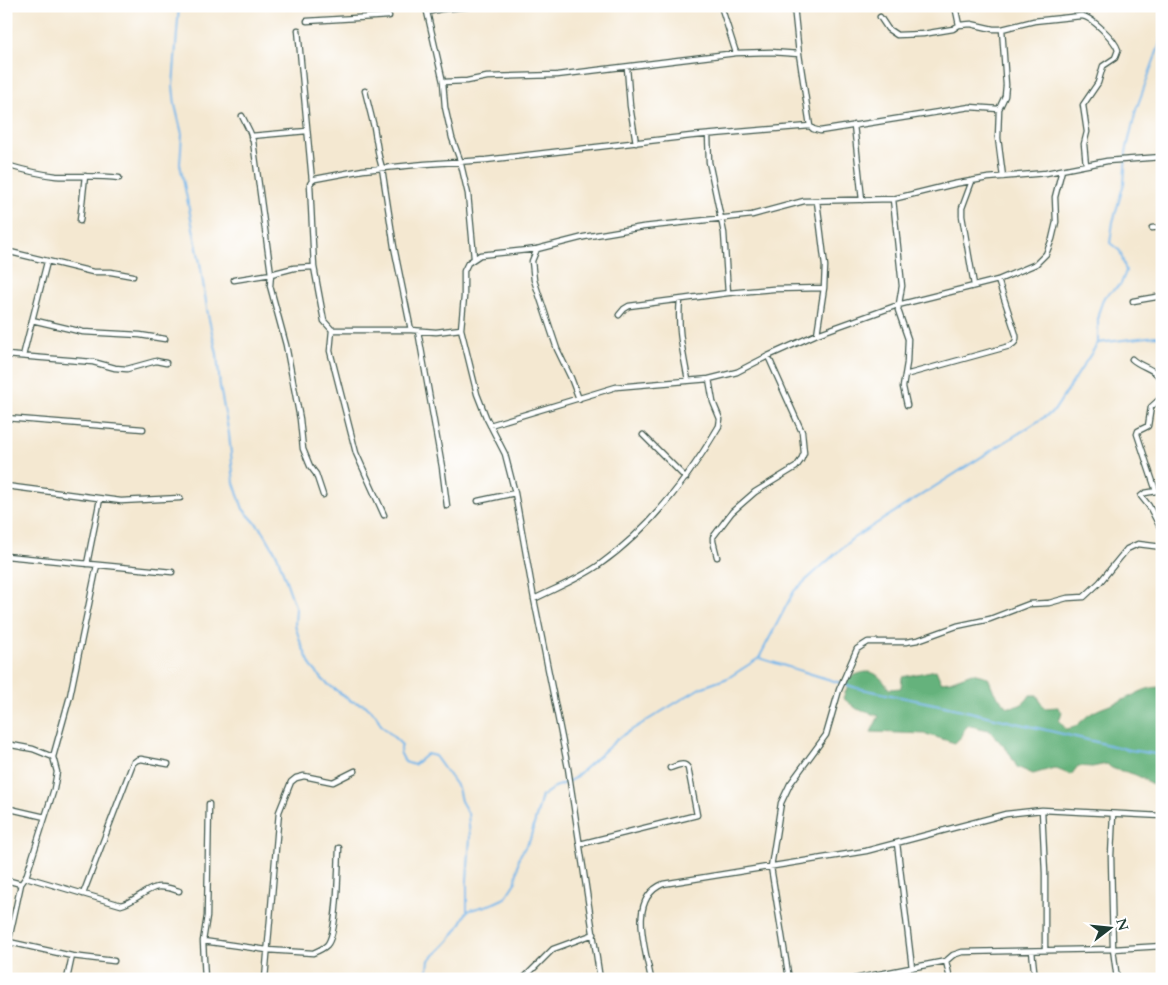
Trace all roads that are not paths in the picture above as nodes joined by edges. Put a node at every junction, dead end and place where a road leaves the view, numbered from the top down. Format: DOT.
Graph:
graph roads {
  1 [pos="423,6"];
  2 [pos="475,6"];
  3 [pos="721,6"];
  4 [pos="794,6"];
  5 [pos="955,6"];
  6 [pos="427,12"];
  7 [pos="389,16"];
  8 [pos="880,17"];
  9 [pos="307,21"];
  10 [pos="959,24"];
  11 [pos="1002,29"];
  12 [pos="298,30"];
  13 [pos="736,54"];
  14 [pos="799,54"];
  15 [pos="627,67"];
  16 [pos="443,82"];
  17 [pos="366,91"];
  18 [pos="999,109"];
  19 [pos="242,116"];
  20 [pos="854,125"];
  21 [pos="810,126"];
  22 [pos="307,131"];
  23 [pos="708,135"];
  24 [pos="251,136"];
  25 [pos="636,143"];
  26 [pos="1162,157"];
  27 [pos="460,160"];
  28 [pos="6,165"];
  29 [pos="1086,165"];
  30 [pos="382,168"];
  31 [pos="1062,170"];
  32 [pos="86,176"];
  33 [pos="1003,177"];
  34 [pos="119,178"];
  35 [pos="312,181"];
  36 [pos="972,181"];
  37 [pos="893,199"];
  38 [pos="862,200"];
  39 [pos="818,201"];
  40 [pos="721,219"];
  41 [pos="80,221"];
  42 [pos="1162,227"];
  43 [pos="1152,228"];
  44 [pos="537,249"];
  45 [pos="6,251"];
  46 [pos="474,258"];
  47 [pos="47,262"];
  48 [pos="314,267"];
  49 [pos="271,274"];
  50 [pos="133,276"];
  51 [pos="234,280"];
  52 [pos="998,280"];
  53 [pos="974,285"];
  54 [pos="824,288"];
  55 [pos="728,293"];
  56 [pos="1162,296"];
  57 [pos="680,300"];
  58 [pos="1133,301"];
  59 [pos="898,305"];
  60 [pos="618,315"];
  61 [pos="32,320"];
  62 [pos="461,329"];
  63 [pos="332,330"];
  64 [pos="411,330"];
  65 [pos="418,331"];
  66 [pos="817,334"];
  67 [pos="165,339"];
  68 [pos="6,356"];
  69 [pos="22,356"];
  70 [pos="768,356"];
  71 [pos="1132,359"];
  72 [pos="166,363"];
  73 [pos="905,375"];
  74 [pos="709,379"];
  75 [pos="688,380"];
  76 [pos="1162,384"];
  77 [pos="1162,397"];
  78 [pos="579,398"];
  79 [pos="907,405"];
  80 [pos="6,418"];
  81 [pos="490,425"];
  82 [pos="143,429"];
  83 [pos="643,435"];
  84 [pos="686,478"];
  85 [pos="6,486"];
  86 [pos="1162,490"];
  87 [pos="1156,491"];
  88 [pos="515,493"];
  89 [pos="323,495"];
  90 [pos="180,498"];
  91 [pos="100,499"];
  92 [pos="478,501"];
  93 [pos="446,506"];
  94 [pos="384,515"];
  95 [pos="1162,531"];
  96 [pos="1162,547"];
  97 [pos="6,556"];
  98 [pos="716,557"];
  99 [pos="86,564"];
  100 [pos="97,564"];
  101 [pos="172,572"];
  102 [pos="534,599"];
  103 [pos="6,744"];
  104 [pos="53,757"];
  105 [pos="168,764"];
  106 [pos="670,768"];
  107 [pos="355,771"];
  108 [pos="209,804"];
  109 [pos="6,808"];
  110 [pos="1042,810"];
  111 [pos="1113,814"];
  112 [pos="1162,816"];
  113 [pos="45,817"];
  114 [pos="897,843"];
  115 [pos="580,844"];
  116 [pos="339,848"];
  117 [pos="771,867"];
  118 [pos="26,877"];
  119 [pos="6,880"];
  120 [pos="21,884"];
  121 [pos="179,891"];
  122 [pos="83,894"];
  123 [pos="594,934"];
  124 [pos="203,941"];
  125 [pos="9,942"];
  126 [pos="1162,946"];
  127 [pos="1113,949"];
  128 [pos="267,950"];
  129 [pos="1045,950"];
  130 [pos="1032,951"];
  131 [pos="6,954"];
  132 [pos="72,956"];
  133 [pos="114,961"];
  134 [pos="946,961"];
  135 [pos="912,968"];
  136 [pos="865,978"];
  137 [pos="67,979"];
  138 [pos="205,979"];
  139 [pos="265,979"];
  140 [pos="523,979"];
  141 [pos="600,979"];
  142 [pos="651,979"];
  143 [pos="789,979"];
  144 [pos="854,979"];
  145 [pos="950,979"];
  146 [pos="1035,979"];
  147 [pos="1117,979"];
  1 -- 6 [label="street"];
  2 -- 6 [label="street"];
  3 -- 13 [label="street"];
  4 -- 14 [label="street"];
  5 -- 10 [label="street"];
  6 -- 16 [label="street"];
  7 -- 9 [label="street"];
  8 -- 10 [label="street"];
  10 -- 11 [label="street"];
  11 -- 18 [label="street"];
  11 -- 29 [label="street"];
  12 -- 22 [label="street"];
  13 -- 14 [label="street"];
  13 -- 15 [label="street"];
  14 -- 21 [label="street"];
  15 -- 16 [label="street"];
  15 -- 25 [label="street"];
  16 -- 27 [label="street"];
  17 -- 30 [label="street"];
  18 -- 20 [label="street"];
  18 -- 33 [label="street"];
  19 -- 24 [label="street"];
  20 -- 21 [label="street"];
  20 -- 38 [label="street"];
  21 -- 23 [label="street"];
  22 -- 24 [label="street"];
  22 -- 35 [label="street"];
  23 -- 25 [label="street"];
  23 -- 40 [label="street"];
  24 -- 49 [label="street"];
  25 -- 27 [label="street"];
  26 -- 29 [label="street"];
  27 -- 30 [label="street"];
  27 -- 46 [label="street"];
  28 -- 32 [label="street"];
  29 -- 31 [label="street"];
  30 -- 35 [label="street"];
  30 -- 64 [label="street"];
  31 -- 33 [label="street"];
  31 -- 52 [label="street"];
  32 -- 34 [label="street"];
  32 -- 41 [label="street"];
  33 -- 36 [label="street"];
  35 -- 48 [label="street"];
  36 -- 37 [label="street"];
  36 -- 53 [label="street"];
  37 -- 38 [label="street"];
  37 -- 59 [label="street"];
  38 -- 39 [label="street"];
  39 -- 40 [label="street"];
  39 -- 54 [label="street"];
  40 -- 44 [label="street"];
  40 -- 55 [label="street"];
  42 -- 43 [label="street"];
  44 -- 46 [label="street"];
  44 -- 78 [label="street"];
  45 -- 47 [label="street"];
  46 -- 62 [label="street"];
  47 -- 50 [label="street"];
  47 -- 61 [label="street"];
  48 -- 49 [label="street"];
  48 -- 63 [label="street"];
  49 -- 51 [label="street"];
  49 -- 89 [label="street"];
  52 -- 53 [label="street"];
  52 -- 73 [label="street"];
  53 -- 59 [label="street"];
  54 -- 55 [label="street"];
  54 -- 66 [label="street"];
  55 -- 57 [label="street"];
  56 -- 58 [label="street"];
  57 -- 60 [label="street"];
  57 -- 75 [label="street"];
  59 -- 66 [label="street"];
  59 -- 73 [label="street"];
  61 -- 67 [label="street"];
  61 -- 69 [label="street"];
  62 -- 65 [label="street"];
  62 -- 81 [label="street"];
  63 -- 64 [label="street"];
  63 -- 94 [label="street"];
  64 -- 65 [label="street"];
  65 -- 93 [label="street"];
  66 -- 70 [label="street"];
  68 -- 69 [label="street"];
  69 -- 72 [label="street"];
  70 -- 74 [label="street"];
  70 -- 98 [label="street"];
  71 -- 76 [label="street"];
  73 -- 79 [label="street"];
  74 -- 75 [label="street"];
  74 -- 84 [label="street"];
  75 -- 78 [label="street"];
  77 -- 87 [label="street"];
  78 -- 81 [label="street"];
  80 -- 82 [label="street"];
  81 -- 88 [label="street"];
  83 -- 84 [label="street"];
  84 -- 102 [label="street"];
  85 -- 91 [label="street"];
  86 -- 87 [label="street"];
  87 -- 95 [label="street"];
  88 -- 92 [label="street"];
  88 -- 102 [label="street"];
  90 -- 91 [label="street"];
  91 -- 99 [label="street"];
  96 -- 117 [label="street"];
  97 -- 99 [label="street"];
  99 -- 100 [label="street"];
  100 -- 101 [label="street"];
  100 -- 104 [label="street"];
  102 -- 115 [label="street"];
  103 -- 104 [label="street"];
  104 -- 113 [label="street"];
  105 -- 122 [label="street"];
  106 -- 115 [label="street"];
  107 -- 128 [label="street"];
  108 -- 124 [label="street"];
  109 -- 113 [label="street"];
  110 -- 111 [label="street"];
  110 -- 114 [label="street"];
  110 -- 129 [label="street"];
  111 -- 112 [label="street"];
  111 -- 127 [label="street"];
  113 -- 118 [label="street"];
  114 -- 117 [label="street"];
  114 -- 135 [label="street"];
  115 -- 123 [label="street"];
  116 -- 128 [label="street"];
  117 -- 142 [label="street"];
  117 -- 143 [label="street"];
  118 -- 120 [label="street"];
  118 -- 122 [label="street"];
  119 -- 120 [label="street"];
  120 -- 125 [label="street"];
  121 -- 122 [label="street"];
  123 -- 140 [label="street"];
  123 -- 141 [label="street"];
  124 -- 128 [label="street"];
  124 -- 138 [label="street"];
  125 -- 131 [label="street"];
  125 -- 132 [label="street"];
  126 -- 127 [label="street"];
  127 -- 129 [label="street"];
  127 -- 147 [label="street"];
  128 -- 139 [label="street"];
  129 -- 130 [label="street"];
  130 -- 134 [label="street"];
  130 -- 146 [label="street"];
  132 -- 133 [label="street"];
  132 -- 137 [label="street"];
  134 -- 135 [label="street"];
  134 -- 145 [label="street"];
  135 -- 136 [label="street"];
  136 -- 144 [label="street"];
}
